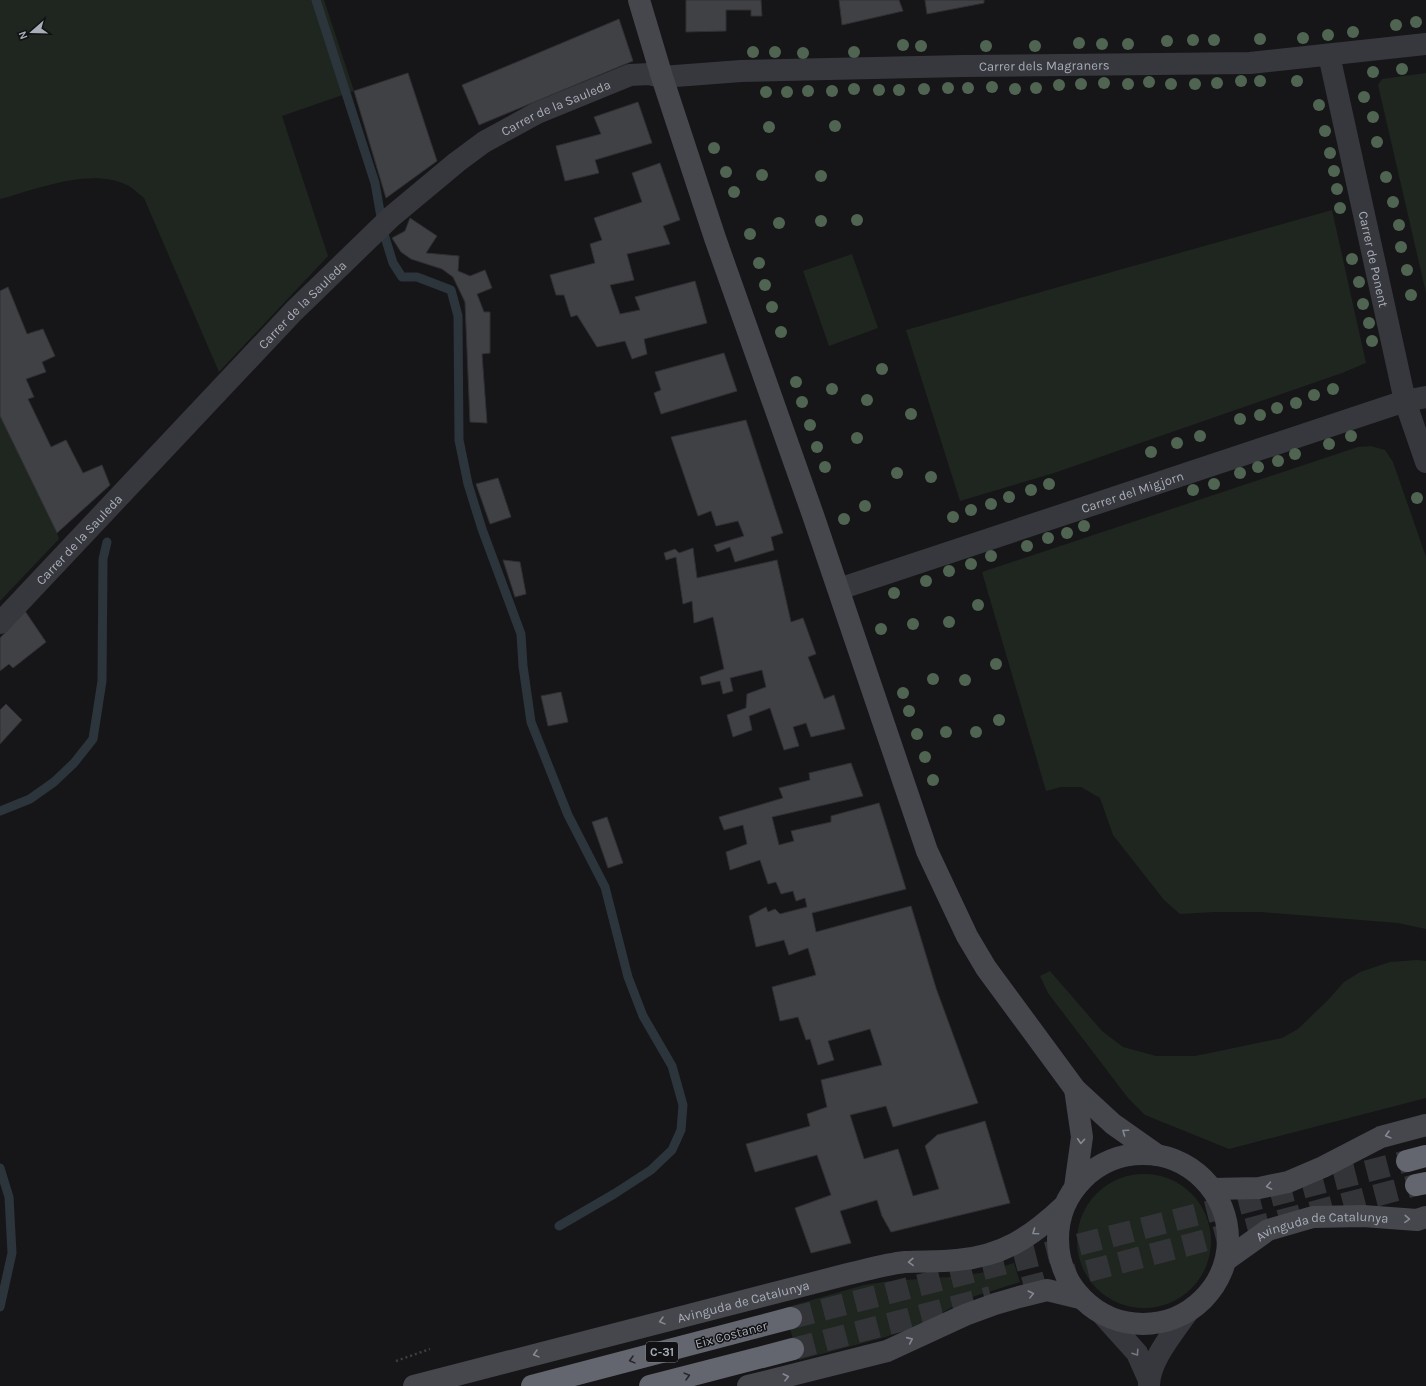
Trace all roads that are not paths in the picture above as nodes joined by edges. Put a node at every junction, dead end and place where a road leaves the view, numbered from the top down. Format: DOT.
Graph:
graph roads {
  1 [pos="639,0"];
  2 [pos="1426,44"];
  3 [pos="1329,55"];
  4 [pos="662,77"];
  5 [pos="1426,397"];
  6 [pos="1404,401"];
  7 [pos="1426,462"];
  8 [pos="839,589"];
  9 [pos="0,623"];
  10 [pos="1074,1089"];
  11 [pos="1426,1125"];
  12 [pos="1157,1155"];
  13 [pos="1075,1188"];
  14 [pos="1212,1190"];
  15 [pos="1064,1206"];
  16 [pos="1426,1217"];
  17 [pos="1226,1260"];
  18 [pos="1080,1298"];
  19 [pos="1101,1313"];
  20 [pos="1187,1313"];
  21 [pos="791,1318"];
  22 [pos="793,1349"];
  23 [pos="1149,1383"];
  24 [pos="414,1386"];
  25 [pos="532,1386"];
  26 [pos="650,1386"];
  27 [pos="748,1386"];
  1 -- 4 [label="main road"];
  2 -- 3 [label="street, Carrer dels Magraners"];
  3 -- 4 [label="street, Carrer dels Magraners"];
  3 -- 6 [label="street, Carrer de Ponent"];
  4 -- 8 [label="main road"];
  4 -- 9 [label="street, Carrer de la Sauleda"];
  5 -- 6 [label="street, Carrer del Migjorn"];
  6 -- 7 [label="street, Carrer de Ponent"];
  6 -- 8 [label="street, Carrer del Migjorn"];
  8 -- 10 [label="main road"];
  12 -- 10 [label="main road, one-way"];
  10 -- 13 [label="main road, one-way"];
  11 -- 14 [label="main road, one-way"];
  12 -- 13 [label="main road"];
  12 -- 14 [label="main road"];
  13 -- 15 [label="main road"];
  14 -- 17 [label="main road"];
  15 -- 18 [label="main road"];
  15 -- 24 [label="main road, Avinguda de Catalunya, one-way"];
  17 -- 16 [label="main road, Avinguda de Catalunya, one-way"];
  17 -- 20 [label="main road"];
  18 -- 19 [label="main road"];
  27 -- 18 [label="main road, one-way"];
  19 -- 20 [label="main road"];
  19 -- 23 [label="street, one-way"];
  20 -- 23 [label="street"];
  21 -- 25 [label="highway, Eix Costaner / C-31, one-way"];
  26 -- 22 [label="highway, C-31, one-way"];
}
